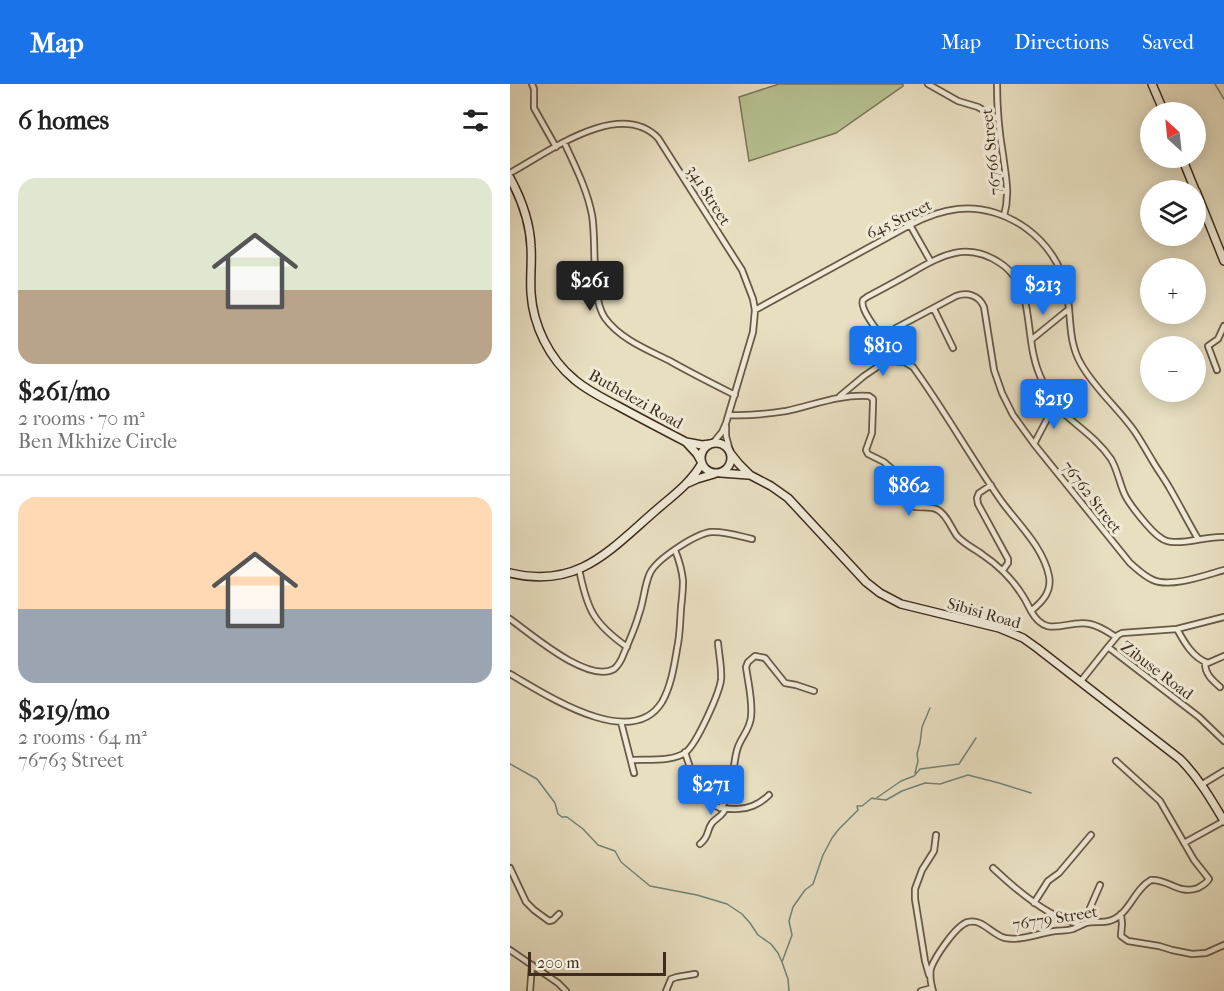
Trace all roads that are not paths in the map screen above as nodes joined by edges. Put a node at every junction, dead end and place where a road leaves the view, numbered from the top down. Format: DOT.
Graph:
graph roads {
  1 [pos="532,84"];
  2 [pos="928,84"];
  3 [pos="996,84"];
  4 [pos="1152,84"];
  5 [pos="1160,102"];
  6 [pos="998,119"];
  7 [pos="564,142"];
  8 [pos="556,147"];
  9 [pos="510,173"];
  10 [pos="510,178"];
  11 [pos="1004,216"];
  12 [pos="1206,218"];
  13 [pos="910,225"];
  14 [pos="931,261"];
  15 [pos="1224,261"];
  16 [pos="933,309"];
  17 [pos="1069,309"];
  18 [pos="755,310"];
  19 [pos="1224,326"];
  20 [pos="883,338"];
  21 [pos="1031,340"];
  22 [pos="953,348"];
  23 [pos="886,361"];
  24 [pos="1217,370"];
  25 [pos="735,395"];
  26 [pos="838,398"];
  27 [pos="1055,404"];
  28 [pos="729,415"];
  29 [pos="726,423"];
  30 [pos="686,442"];
  31 [pos="712,443"];
  32 [pos="1034,444"];
  33 [pos="731,452"];
  34 [pos="701,462"];
  35 [pos="719,473"];
  36 [pos="750,475"];
  37 [pos="991,485"];
  38 [pos="684,486"];
  39 [pos="1224,537"];
  40 [pos="752,539"];
  41 [pos="1198,539"];
  42 [pos="675,550"];
  43 [pos="579,569"];
  44 [pos="1003,570"];
  45 [pos="1224,570"];
  46 [pos="510,573"];
  47 [pos="1031,611"];
  48 [pos="1224,617"];
  49 [pos="510,619"];
  50 [pos="1177,628"];
  51 [pos="1116,637"];
  52 [pos="718,643"];
  53 [pos="627,646"];
  54 [pos="1108,647"];
  55 [pos="1224,656"];
  56 [pos="1205,663"];
  57 [pos="510,674"];
  58 [pos="1081,681"];
  59 [pos="1221,687"];
  60 [pos="814,691"];
  61 [pos="621,722"];
  62 [pos="1224,741"];
  63 [pos="686,752"];
  64 [pos="631,760"];
  65 [pos="1116,761"];
  66 [pos="1224,771"];
  67 [pos="634,773"];
  68 [pos="1202,785"];
  69 [pos="769,795"];
  70 [pos="723,808"];
  71 [pos="1224,821"];
  72 [pos="936,835"];
  73 [pos="1091,835"];
  74 [pos="1184,843"];
  75 [pos="700,844"];
  76 [pos="510,868"];
  77 [pos="993,868"];
  78 [pos="1100,885"];
  79 [pos="1034,903"];
  80 [pos="559,914"];
  81 [pos="1121,914"];
  82 [pos="1095,922"];
  83 [pos="1080,926"];
  84 [pos="1224,945"];
  85 [pos="510,950"];
  86 [pos="532,965"];
  87 [pos="695,974"];
  88 [pos="931,981"];
  89 [pos="933,990"];
  90 [pos="530,991"];
  91 [pos="566,991"];
  92 [pos="666,991"];
  93 [pos="921,991"];
  1 -- 8 [label="street"];
  2 -- 6 [label="street"];
  3 -- 6 [label="street, 76766 Street"];
  4 -- 5 [label="street"];
  6 -- 11 [label="street, 76766 Street"];
  7 -- 8 [label="street, 341 Street"];
  7 -- 18 [label="street, 341 Street"];
  7 -- 25 [label="street"];
  8 -- 9 [label="street, 341 Street"];
  10 -- 30 [label="street, Buthelezi Road"];
  11 -- 13 [label="street, 645 Street"];
  11 -- 17 [label="street, 645 Street"];
  12 -- 15 [label="street"];
  13 -- 14 [label="street"];
  13 -- 18 [label="street, 645 Street"];
  14 -- 20 [label="street, 76762 Street"];
  14 -- 21 [label="street, 76762 Street"];
  16 -- 20 [label="street, 76762 Street"];
  16 -- 22 [label="street"];
  16 -- 32 [label="street, 76762 Street"];
  17 -- 21 [label="street"];
  17 -- 41 [label="street, 645 Street"];
  18 -- 25 [label="street, 341 Street"];
  19 -- 24 [label="street"];
  20 -- 23 [label="street"];
  21 -- 27 [label="street, 76762 Street"];
  23 -- 26 [label="street"];
  23 -- 37 [label="street"];
  25 -- 28 [label="street, 341 Street"];
  26 -- 28 [label="street"];
  26 -- 44 [label="street"];
  27 -- 32 [label="street"];
  27 -- 41 [label="street, 76762 Street"];
  28 -- 29 [label="street, 341 Street"];
  29 -- 31 [label="street, 341 Street"];
  29 -- 33 [label="street, 341 Street"];
  30 -- 31 [label="street, Buthelezi Road"];
  30 -- 34 [label="street, Buthelezi Road"];
  31 -- 33 [label="street, Buthelezi Road"];
  31 -- 34 [label="street"];
  32 -- 45 [label="street, 76762 Street"];
  33 -- 35 [label="street"];
  33 -- 36 [label="street, Sibisi Road"];
  34 -- 35 [label="street, Buthelezi Road"];
  34 -- 38 [label="street"];
  35 -- 36 [label="street, Sibisi Road"];
  35 -- 38 [label="street"];
  36 -- 58 [label="street, Sibisi Road"];
  37 -- 44 [label="street"];
  37 -- 47 [label="street"];
  38 -- 43 [label="street"];
  39 -- 41 [label="street, 76762 Street"];
  40 -- 42 [label="street"];
  42 -- 53 [label="street"];
  42 -- 61 [label="street"];
  43 -- 46 [label="street"];
  43 -- 53 [label="street"];
  44 -- 47 [label="street"];
  47 -- 51 [label="street"];
  48 -- 50 [label="street"];
  49 -- 53 [label="street"];
  50 -- 51 [label="street"];
  50 -- 56 [label="street"];
  51 -- 54 [label="street"];
  52 -- 63 [label="street"];
  54 -- 58 [label="street, Zibuse Road"];
  54 -- 62 [label="street, Zibuse Road"];
  55 -- 56 [label="street"];
  56 -- 59 [label="street"];
  57 -- 61 [label="street"];
  58 -- 68 [label="street, Sibisi Road"];
  60 -- 70 [label="street"];
  61 -- 64 [label="street"];
  63 -- 64 [label="street"];
  63 -- 70 [label="street"];
  64 -- 67 [label="street"];
  65 -- 74 [label="street"];
  66 -- 68 [label="street"];
  68 -- 71 [label="street, Sibisi Road"];
  69 -- 70 [label="street"];
  70 -- 75 [label="street"];
  71 -- 74 [label="street"];
  72 -- 88 [label="street"];
  73 -- 79 [label="street"];
  74 -- 81 [label="street, 76779 Street"];
  76 -- 80 [label="street"];
  77 -- 79 [label="street"];
  78 -- 82 [label="street"];
  79 -- 83 [label="street"];
  81 -- 82 [label="street, 76779 Street"];
  81 -- 84 [label="street"];
  82 -- 83 [label="street, 76779 Street"];
  83 -- 88 [label="street, 76779 Street"];
  85 -- 86 [label="street"];
  86 -- 90 [label="street"];
  86 -- 91 [label="street"];
  87 -- 92 [label="street"];
  88 -- 89 [label="street, 76779 Street"];
  89 -- 93 [label="street"];
}
